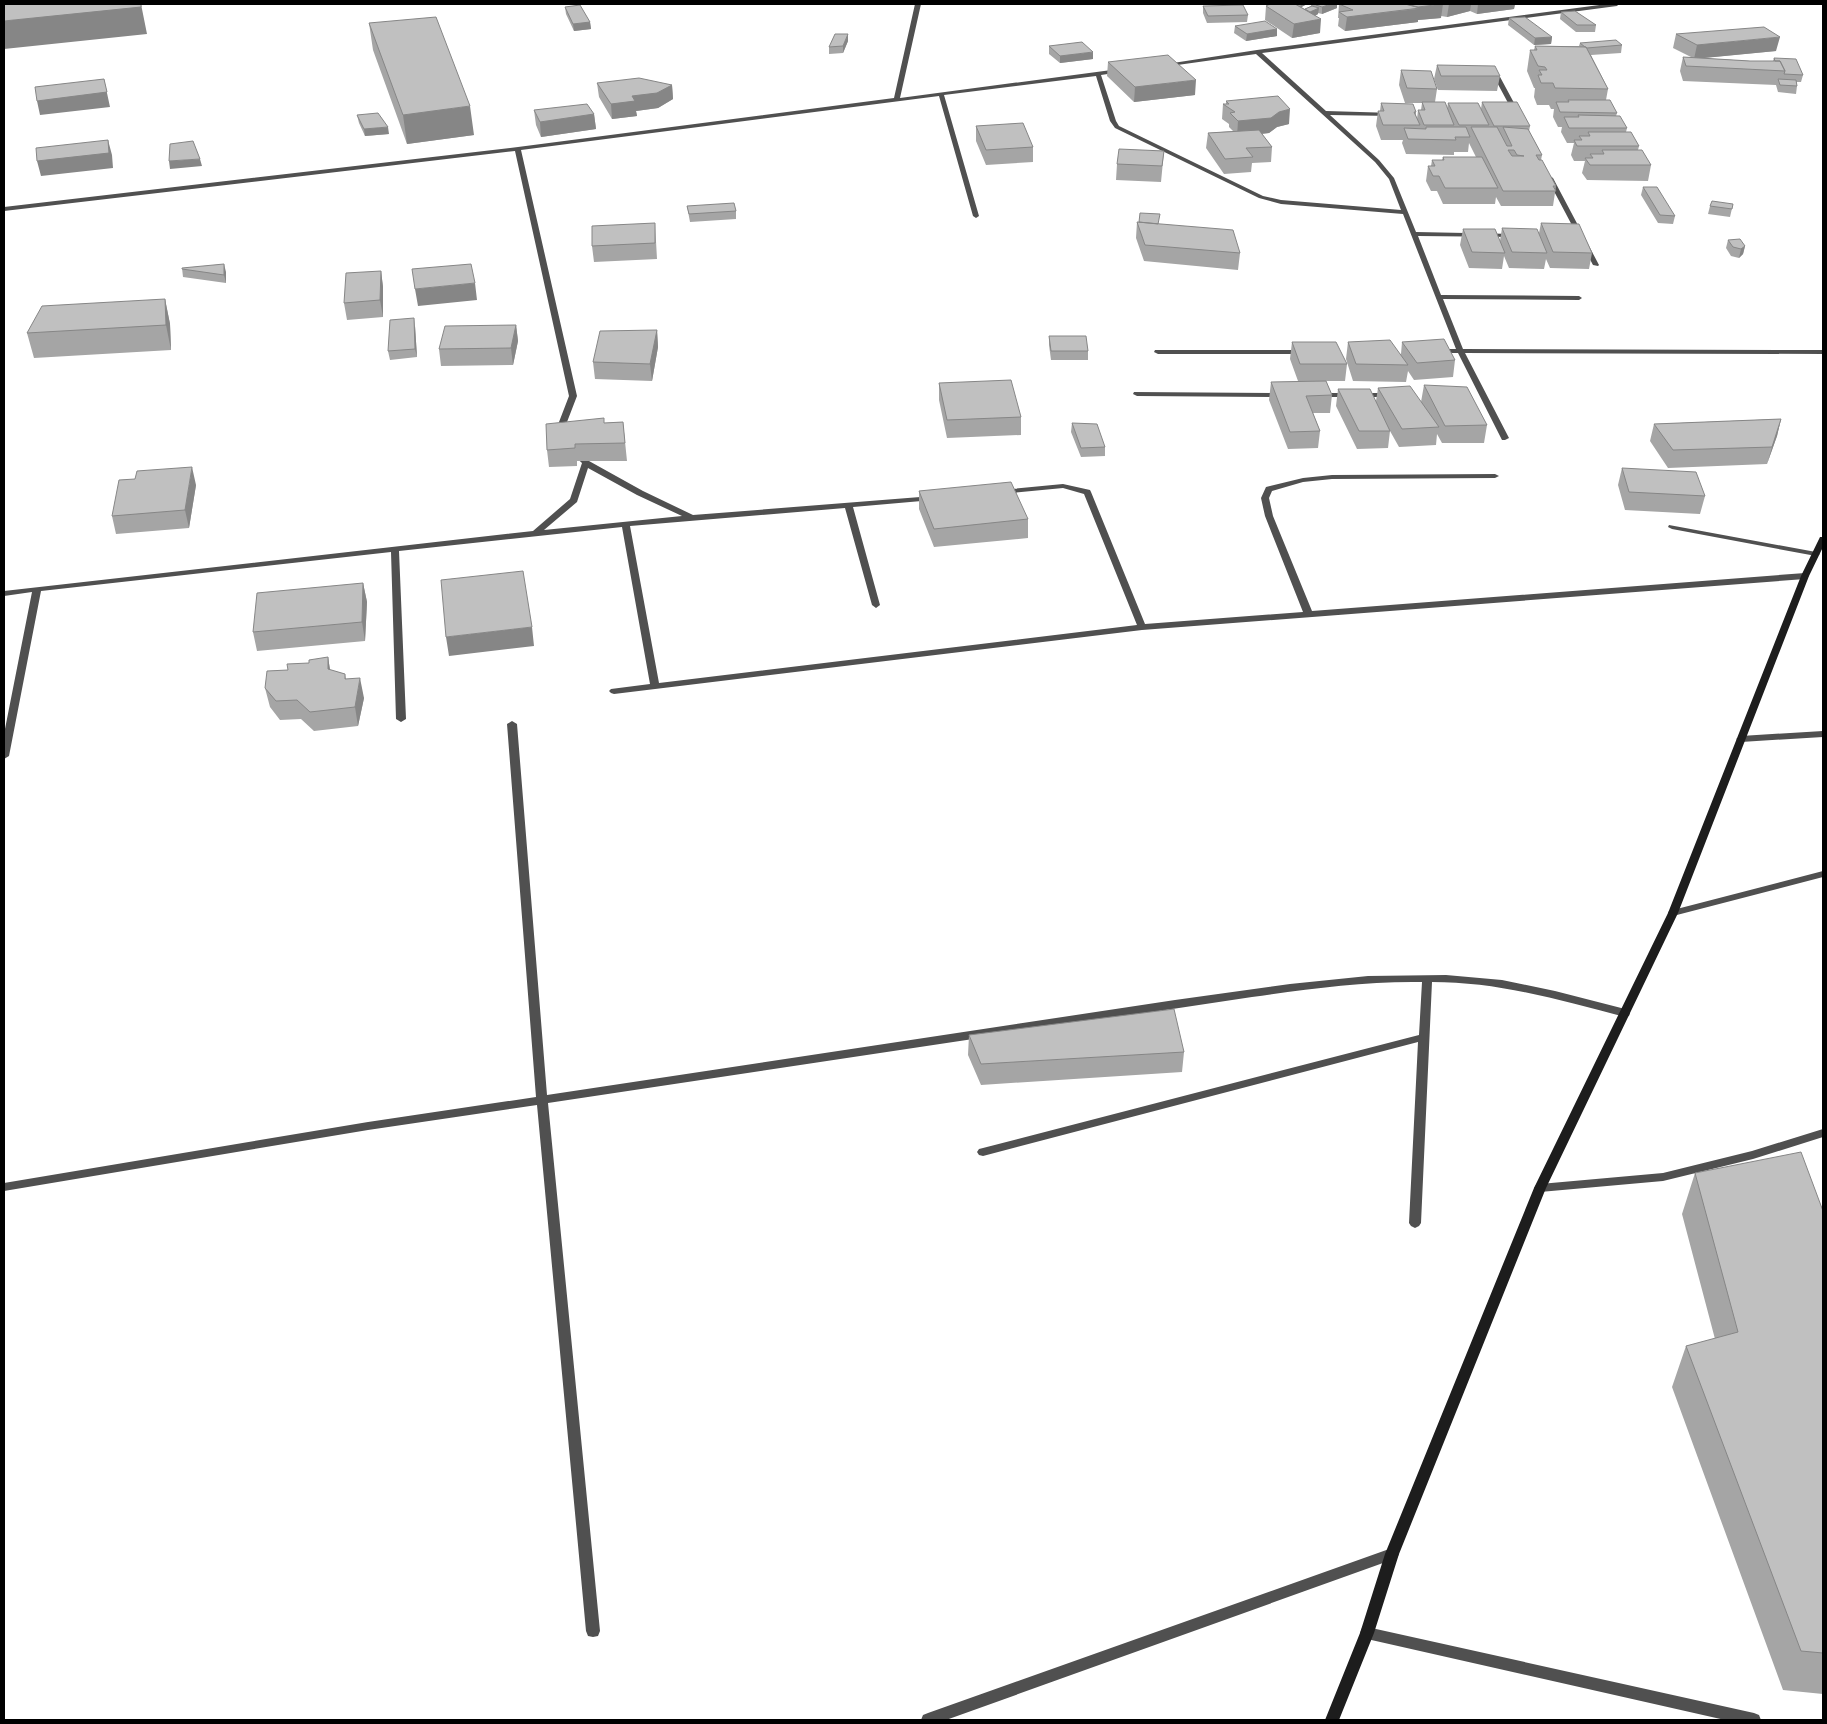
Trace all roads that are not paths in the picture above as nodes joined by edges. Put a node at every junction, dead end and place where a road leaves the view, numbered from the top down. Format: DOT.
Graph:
graph roads {
  1 [pos="918,4"];
  2 [pos="1617,4"];
  3 [pos="1257,52"];
  4 [pos="1154,66"];
  5 [pos="1126,70"];
  6 [pos="1098,74"];
  7 [pos="1496,75"];
  8 [pos="941,94"];
  9 [pos="896,100"];
  10 [pos="1323,113"];
  11 [pos="1401,114"];
  12 [pos="1508,116"];
  13 [pos="1518,116"];
  14 [pos="1522,124"];
  15 [pos="518,149"];
  16 [pos="1544,167"];
  17 [pos="4,209"];
  18 [pos="1405,212"];
  19 [pos="976,216"];
  20 [pos="1414,234"];
  21 [pos="1521,235"];
  22 [pos="1570,235"];
  23 [pos="1579,235"];
  24 [pos="1596,265"];
  25 [pos="1439,297"];
  26 [pos="1579,298"];
  27 [pos="1431,351"];
  28 [pos="1460,351"];
  29 [pos="1158,352"];
  30 [pos="1314,352"];
  31 [pos="1823,352"];
  32 [pos="1137,394"];
  33 [pos="1295,395"];
  34 [pos="1315,395"];
  35 [pos="1394,395"];
  36 [pos="1473,395"];
  37 [pos="1483,395"];
  38 [pos="1505,438"];
  39 [pos="586,463"];
  40 [pos="1495,476"];
  41 [pos="994,492"];
  42 [pos="946,497"];
  43 [pos="848,506"];
  44 [pos="692,518"];
  45 [pos="626,524"];
  46 [pos="1672,527"];
  47 [pos="535,533"];
  48 [pos="1823,538"];
  49 [pos="395,550"];
  50 [pos="1816,554"];
  51 [pos="1805,576"];
  52 [pos="37,589"];
  53 [pos="4,593"];
  54 [pos="876,604"];
  55 [pos="1308,614"];
  56 [pos="1142,627"];
  57 [pos="655,686"];
  58 [pos="614,691"];
  59 [pos="401,719"];
  60 [pos="512,724"];
  61 [pos="1823,734"];
  62 [pos="1742,739"];
  63 [pos="4,756"];
  64 [pos="1823,874"];
  65 [pos="1673,913"];
  66 [pos="1427,979"];
  67 [pos="1624,1013"];
  68 [pos="1424,1037"];
  69 [pos="542,1100"];
  70 [pos="1823,1133"];
  71 [pos="983,1152"];
  72 [pos="4,1187"];
  73 [pos="1540,1188"];
  74 [pos="1415,1223"];
  75 [pos="1392,1554"];
  76 [pos="593,1631"];
  77 [pos="1367,1633"];
  78 [pos="928,1720"];
  79 [pos="1332,1720"];
  80 [pos="1754,1720"];
  1 -- 9 [label="street"];
  2 -- 3 [label="street"];
  3 -- 4 [label="street"];
  3 -- 10 [label="street"];
  5 -- 6 [label="street"];
  6 -- 8 [label="street"];
  6 -- 18 [label="street"];
  7 -- 13 [label="street"];
  8 -- 9 [label="street"];
  8 -- 19 [label="street"];
  9 -- 15 [label="street"];
  10 -- 11 [label="street"];
  10 -- 18 [label="street"];
  12 -- 13 [label="street"];
  13 -- 14 [label="street"];
  15 -- 17 [label="street"];
  15 -- 39 [label="street"];
  16 -- 23 [label="street"];
  18 -- 20 [label="street"];
  20 -- 21 [label="street"];
  20 -- 25 [label="street"];
  22 -- 23 [label="street"];
  23 -- 24 [label="street"];
  25 -- 26 [label="street"];
  25 -- 28 [label="street"];
  27 -- 28 [label="street"];
  28 -- 31 [label="street"];
  28 -- 37 [label="street"];
  29 -- 30 [label="street"];
  32 -- 33 [label="street"];
  34 -- 35 [label="street"];
  36 -- 37 [label="street"];
  37 -- 38 [label="street"];
  39 -- 44 [label="street"];
  39 -- 47 [label="street"];
  40 -- 55 [label="street"];
  41 -- 56 [label="street"];
  42 -- 43 [label="street"];
  43 -- 44 [label="street"];
  43 -- 54 [label="street"];
  44 -- 45 [label="street"];
  45 -- 47 [label="street"];
  45 -- 57 [label="street"];
  46 -- 50 [label="street"];
  47 -- 49 [label="street"];
  48 -- 50 [label="main road"];
  49 -- 52 [label="street"];
  49 -- 59 [label="street"];
  50 -- 51 [label="main road"];
  51 -- 55 [label="street"];
  51 -- 62 [label="main road"];
  52 -- 53 [label="street"];
  52 -- 63 [label="street"];
  55 -- 56 [label="street"];
  56 -- 57 [label="street"];
  57 -- 58 [label="street"];
  60 -- 69 [label="street"];
  61 -- 62 [label="street"];
  62 -- 65 [label="main road"];
  64 -- 65 [label="street"];
  65 -- 67 [label="main road"];
  66 -- 67 [label="street"];
  66 -- 68 [label="street"];
  66 -- 69 [label="street"];
  67 -- 73 [label="main road"];
  68 -- 71 [label="street"];
  68 -- 74 [label="street"];
  69 -- 72 [label="street"];
  69 -- 76 [label="street"];
  70 -- 73 [label="street"];
  73 -- 75 [label="main road"];
  75 -- 77 [label="main road"];
  75 -- 78 [label="street"];
  77 -- 79 [label="main road"];
  77 -- 80 [label="street"];
}
